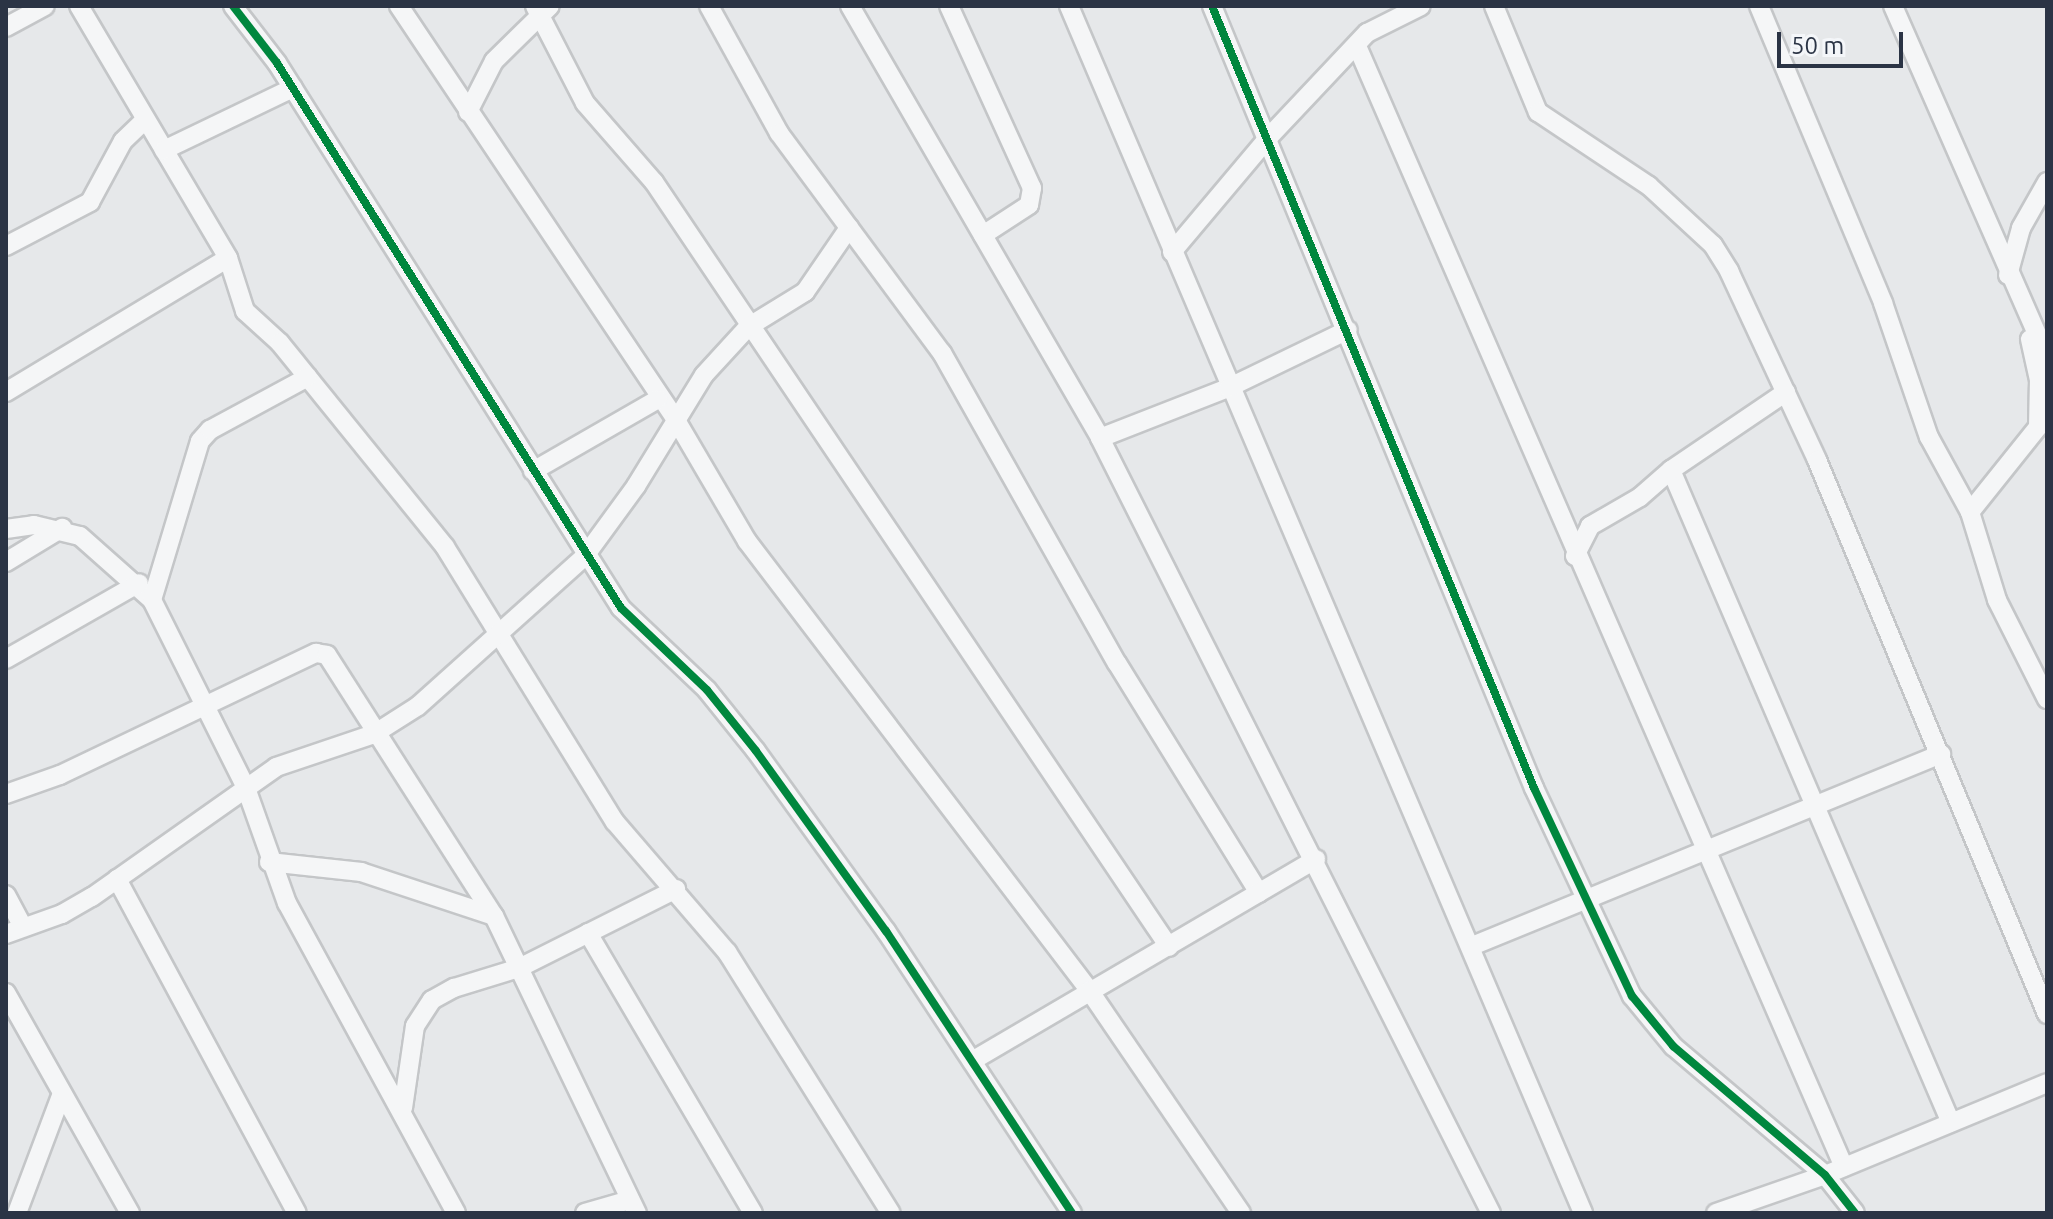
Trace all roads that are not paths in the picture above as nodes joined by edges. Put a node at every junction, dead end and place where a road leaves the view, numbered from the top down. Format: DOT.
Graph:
graph roads {
  1 [pos="45,6"];
  2 [pos="79,6"];
  3 [pos="233,6"];
  4 [pos="399,6"];
  5 [pos="709,6"];
  6 [pos="850,6"];
  7 [pos="949,6"];
  8 [pos="1069,6"];
  9 [pos="1212,6"];
  10 [pos="1421,6"];
  11 [pos="1494,6"];
  12 [pos="1759,6"];
  13 [pos="1893,6"];
  14 [pos="541,9"];
  15 [pos="6,27"];
  16 [pos="1357,46"];
  17 [pos="293,88"];
  18 [pos="468,112"];
  19 [pos="145,120"];
  20 [pos="1267,139"];
  21 [pos="164,150"];
  22 [pos="2047,182"];
  23 [pos="849,228"];
  24 [pos="983,235"];
  25 [pos="6,246"];
  26 [pos="1172,252"];
  27 [pos="228,258"];
  28 [pos="2008,275"];
  29 [pos="2025,313"];
  30 [pos="748,327"];
  31 [pos="1348,330"];
  32 [pos="2047,357"];
  33 [pos="308,377"];
  34 [pos="1228,388"];
  35 [pos="6,392"];
  36 [pos="1786,392"];
  37 [pos="658,399"];
  38 [pos="676,420"];
  39 [pos="1100,438"];
  40 [pos="1671,470"];
  41 [pos="533,471"];
  42 [pos="1970,512"];
  43 [pos="62,528"];
  44 [pos="6,529"];
  45 [pos="585,556"];
  46 [pos="1575,556"];
  47 [pos="6,562"];
  48 [pos="139,583"];
  49 [pos="152,600"];
  50 [pos="500,635"];
  51 [pos="6,659"];
  52 [pos="2047,699"];
  53 [pos="201,703"];
  54 [pos="374,734"];
  55 [pos="1941,754"];
  56 [pos="246,788"];
  57 [pos="6,794"];
  58 [pos="1814,805"];
  59 [pos="1703,850"];
  60 [pos="1316,859"];
  61 [pos="269,862"];
  62 [pos="117,879"];
  63 [pos="676,889"];
  64 [pos="1259,893"];
  65 [pos="6,895"];
  66 [pos="1587,899"];
  67 [pos="494,916"];
  68 [pos="14,930"];
  69 [pos="588,933"];
  70 [pos="1472,946"];
  71 [pos="1169,947"];
  72 [pos="519,968"];
  73 [pos="1089,990"];
  74 [pos="6,993"];
  75 [pos="2047,1014"];
  76 [pos="972,1061"];
  77 [pos="2047,1083"];
  78 [pos="61,1096"];
  79 [pos="403,1108"];
  80 [pos="1951,1123"];
  81 [pos="1844,1167"];
  82 [pos="1825,1175"];
  83 [pos="634,1206"];
  84 [pos="17,1213"];
  85 [pos="130,1213"];
  86 [pos="297,1213"];
  87 [pos="456,1213"];
  88 [pos="585,1213"];
  89 [pos="753,1213"];
  90 [pos="891,1213"];
  91 [pos="1072,1213"];
  92 [pos="1241,1213"];
  93 [pos="1491,1213"];
  94 [pos="1583,1213"];
  95 [pos="1717,1213"];
  96 [pos="1855,1213"];
  1 -- 15 [label="street"];
  2 -- 19 [label="street"];
  3 -- 17 [label="street"];
  4 -- 18 [label="street"];
  5 -- 23 [label="street"];
  6 -- 24 [label="street"];
  7 -- 24 [label="street"];
  8 -- 26 [label="street"];
  9 -- 20 [label="street"];
  10 -- 16 [label="street"];
  11 -- 36 [label="street"];
  12 -- 42 [label="street"];
  13 -- 28 [label="street"];
  14 -- 18 [label="street"];
  14 -- 30 [label="street"];
  16 -- 20 [label="street"];
  16 -- 46 [label="street"];
  17 -- 21 [label="street"];
  17 -- 41 [label="street"];
  18 -- 37 [label="street"];
  19 -- 21 [label="street"];
  19 -- 25 [label="street"];
  20 -- 26 [label="street"];
  20 -- 31 [label="street"];
  21 -- 27 [label="street"];
  22 -- 28 [label="street"];
  23 -- 30 [label="street"];
  23 -- 64 [label="street"];
  24 -- 39 [label="street"];
  26 -- 34 [label="street"];
  27 -- 33 [label="street"];
  27 -- 35 [label="street"];
  28 -- 29 [label="street"];
  29 -- 32 [label="street"];
  29 -- 42 [label="street"];
  30 -- 38 [label="street"];
  30 -- 71 [label="street"];
  31 -- 34 [label="street"];
  31 -- 66 [label="street"];
  33 -- 49 [label="street"];
  33 -- 50 [label="street"];
  34 -- 39 [label="street"];
  34 -- 70 [label="street"];
  36 -- 40 [label="street"];
  36 -- 55 [label="street"];
  37 -- 38 [label="street"];
  37 -- 41 [label="street"];
  38 -- 45 [label="street"];
  38 -- 73 [label="street"];
  39 -- 60 [label="street"];
  40 -- 46 [label="street"];
  40 -- 58 [label="street"];
  41 -- 45 [label="street"];
  42 -- 52 [label="street"];
  43 -- 44 [label="street"];
  43 -- 47 [label="street"];
  43 -- 48 [label="street"];
  45 -- 50 [label="street"];
  45 -- 76 [label="street"];
  46 -- 59 [label="street"];
  48 -- 49 [label="street"];
  48 -- 51 [label="street"];
  49 -- 53 [label="street"];
  50 -- 54 [label="street"];
  50 -- 63 [label="street"];
  53 -- 54 [label="street"];
  53 -- 56 [label="street"];
  53 -- 57 [label="street"];
  54 -- 56 [label="street"];
  54 -- 67 [label="street"];
  55 -- 58 [label="street"];
  55 -- 75 [label="street"];
  56 -- 61 [label="street"];
  56 -- 62 [label="street"];
  58 -- 59 [label="street"];
  58 -- 80 [label="street"];
  59 -- 66 [label="street"];
  59 -- 81 [label="street"];
  60 -- 64 [label="street"];
  60 -- 93 [label="street"];
  61 -- 67 [label="street"];
  61 -- 79 [label="street"];
  62 -- 68 [label="street"];
  62 -- 86 [label="street"];
  63 -- 69 [label="street"];
  63 -- 90 [label="street"];
  64 -- 71 [label="street"];
  65 -- 68 [label="street"];
  66 -- 70 [label="street"];
  66 -- 82 [label="street"];
  67 -- 72 [label="street"];
  69 -- 72 [label="street"];
  69 -- 89 [label="street"];
  70 -- 94 [label="street"];
  71 -- 73 [label="street"];
  72 -- 79 [label="street"];
  72 -- 83 [label="street"];
  73 -- 76 [label="street"];
  73 -- 92 [label="street"];
  74 -- 78 [label="street"];
  76 -- 91 [label="street"];
  77 -- 80 [label="street"];
  78 -- 84 [label="street"];
  78 -- 85 [label="street"];
  79 -- 87 [label="street"];
  80 -- 81 [label="street"];
  81 -- 82 [label="street"];
  82 -- 95 [label="street"];
  82 -- 96 [label="street"];
  83 -- 88 [label="street"];
}
